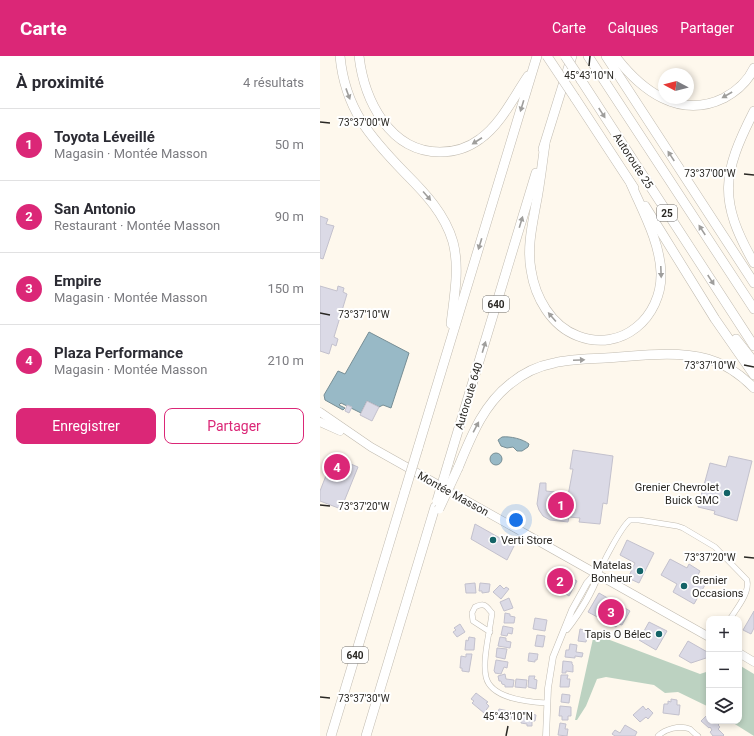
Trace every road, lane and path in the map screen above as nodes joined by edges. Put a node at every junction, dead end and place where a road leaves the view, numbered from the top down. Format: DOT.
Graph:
graph roads {
  1 [pos="340,56"];
  2 [pos="359,56"];
  3 [pos="537,56"];
  4 [pos="547,56"];
  5 [pos="565,56"];
  6 [pos="572,56"];
  7 [pos="588,56"];
  8 [pos="606,56"];
  9 [pos="615,56"];
  10 [pos="754,68"];
  11 [pos="533,69"];
  12 [pos="754,111"];
  13 [pos="545,144"];
  14 [pos="631,184"];
  15 [pos="670,245"];
  16 [pos="754,263"];
  17 [pos="754,283"];
  18 [pos="754,309"];
  19 [pos="754,346"];
  20 [pos="448,349"];
  21 [pos="754,362"];
  22 [pos="754,374"];
  23 [pos="754,388"];
  24 [pos="320,412"];
  25 [pos="320,422"];
  26 [pos="366,444"];
  27 [pos="437,508"];
  28 [pos="598,572"];
  29 [pos="732,616"];
  30 [pos="490,632"];
  31 [pos="706,635"];
  32 [pos="742,655"];
  33 [pos="754,662"];
  34 [pos="547,703"];
  35 [pos="331,736"];
  36 [pos="366,736"];
  37 [pos="546,736"];
  38 [pos="658,736"];
  39 [pos="698,736"];
  1 -- 20 [label="highway, one-way"];
  11 -- 2 [label="highway, one-way"];
  3 -- 11 [label="highway, 640"];
  4 -- 14 [label="highway, bridge"];
  5 -- 19 [label="highway, Autoroute 25 / 25, one-way, bridge"];
  6 -- 13 [label="highway, Autoroute 640 / 640"];
  18 -- 7 [label="highway, Autoroute 25 / 25, one-way"];
  17 -- 8 [label="highway, one-way"];
  10 -- 9 [label="highway, one-way"];
  11 -- 20 [label="highway, 640, one-way"];
  12 -- 16 [label="highway"];
  14 -- 13 [label="highway, one-way"];
  27 -- 13 [label="highway, Autoroute 640 / 640, one-way, bridge"];
  14 -- 15 [label="highway"];
  15 -- 21 [label="highway"];
  15 -- 22 [label="highway"];
  20 -- 35 [label="highway, 640, bridge"];
  27 -- 23 [label="highway, one-way, bridge"];
  24 -- 26 [label="main road, Montée Masson"];
  25 -- 26 [label="main road, Montée Masson"];
  26 -- 28 [label="main road, Montée Masson"];
  27 -- 36 [label="highway"];
  28 -- 29 [label="street"];
  28 -- 31 [label="main road, Montée Masson"];
  28 -- 34 [label="street"];
  30 -- 30 [label="street"];
  30 -- 34 [label="street"];
  32 -- 33 [label="main road"];
  34 -- 37 [label="street"];
  38 -- 39 [label="street"];
}
